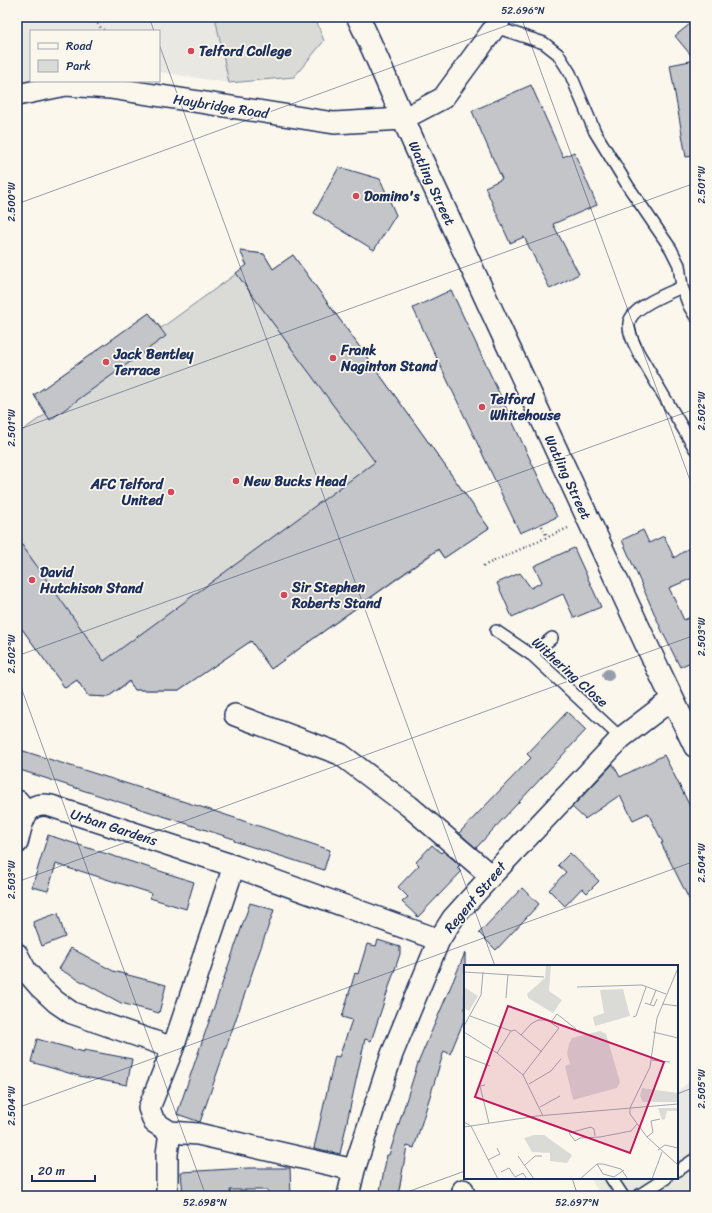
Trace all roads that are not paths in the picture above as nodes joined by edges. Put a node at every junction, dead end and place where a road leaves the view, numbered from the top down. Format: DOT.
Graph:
graph roads {
  1 [pos="358,17"];
  2 [pos="498,22"];
  3 [pos="17,94"];
  4 [pos="403,119"];
  5 [pos="682,287"];
  6 [pos="695,316"];
  7 [pos="695,448"];
  8 [pos="496,631"];
  9 [pos="552,638"];
  10 [pos="533,656"];
  11 [pos="672,699"];
  12 [pos="235,715"];
  13 [pos="621,738"];
  14 [pos="695,746"];
  15 [pos="24,802"];
  16 [pos="17,844"];
  17 [pos="234,866"];
  18 [pos="491,876"];
  19 [pos="439,940"];
  20 [pos="17,954"];
  21 [pos="173,1048"];
  22 [pos="170,1132"];
  23 [pos="695,1159"];
  24 [pos="354,1170"];
  25 [pos="678,1170"];
  26 [pos="612,1179"];
  27 [pos="664,1179"];
  28 [pos="167,1196"];
  29 [pos="348,1196"];
  30 [pos="623,1196"];
  31 [pos="638,1196"];
  1 -- 4 [label="main road, Watling Street"];
  2 -- 4 [label="street"];
  2 -- 5 [label="lane"];
  3 -- 4 [label="street, Haybridge Road"];
  4 -- 11 [label="main road, Watling Street"];
  5 -- 6 [label="lane"];
  5 -- 7 [label="lane"];
  8 -- 10 [label="lane, Withering Close"];
  9 -- 10 [label="lane"];
  10 -- 13 [label="lane, Withering Close"];
  11 -- 13 [label="street, Regent Street"];
  11 -- 14 [label="main road, Watling Street"];
  12 -- 18 [label="street"];
  13 -- 18 [label="street, Regent Street"];
  15 -- 16 [label="street, Urban Gardens"];
  15 -- 17 [label="street, Urban Gardens"];
  17 -- 19 [label="street, Urban Gardens"];
  17 -- 21 [label="street"];
  18 -- 19 [label="street, Regent Street"];
  19 -- 24 [label="street, Regent Street"];
  20 -- 21 [label="street"];
  21 -- 22 [label="street"];
  22 -- 24 [label="street"];
  22 -- 28 [label="street"];
  23 -- 25 [label="lane"];
  24 -- 29 [label="street, Regent Street"];
  26 -- 30 [label="lane"];
  27 -- 31 [label="lane"];
}
